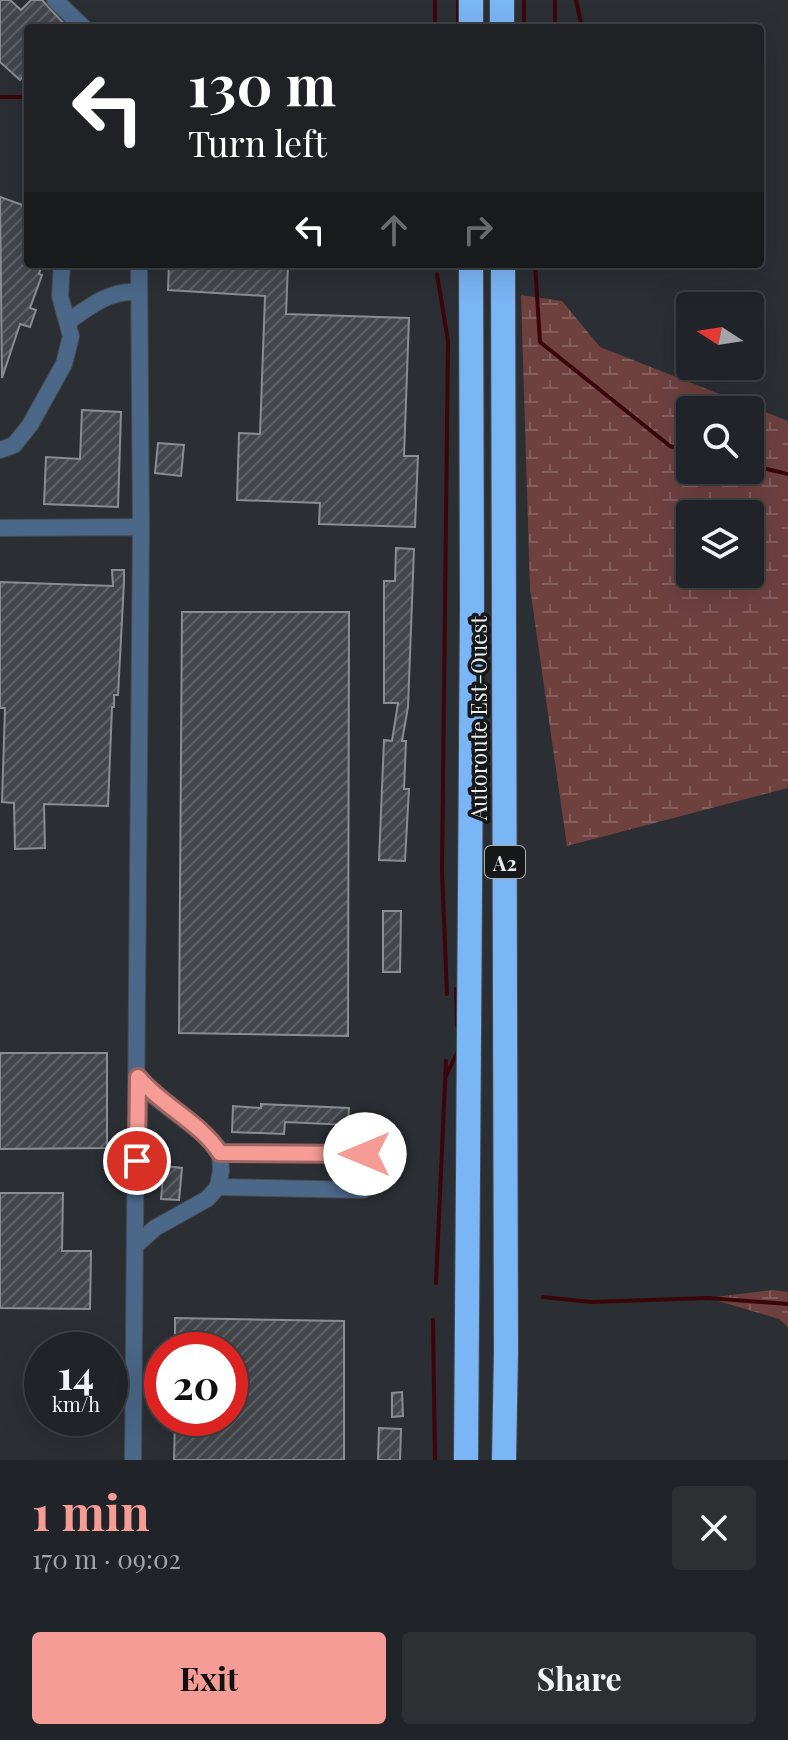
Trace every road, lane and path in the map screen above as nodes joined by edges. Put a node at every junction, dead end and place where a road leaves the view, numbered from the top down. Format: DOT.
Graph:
graph roads {
  1 [pos="55,0"];
  2 [pos="471,0"];
  3 [pos="502,0"];
  4 [pos="80,24"];
  5 [pos="471,24"];
  6 [pos="502,24"];
  7 [pos="62,268"];
  8 [pos="139,268"];
  9 [pos="471,268"];
  10 [pos="503,268"];
  11 [pos="139,292"];
  12 [pos="69,321"];
  13 [pos="0,450"];
  14 [pos="141,527"];
  15 [pos="0,528"];
  16 [pos="138,1077"];
  17 [pos="220,1153"];
  18 [pos="365,1154"];
  19 [pos="218,1187"];
  20 [pos="363,1190"];
  21 [pos="136,1245"];
  22 [pos="133,1460"];
  23 [pos="466,1460"];
  24 [pos="504,1460"];
  1 -- 4 [label="street"];
  2 -- 5 [label="highway"];
  3 -- 6 [label="highway"];
  7 -- 12 [label="street"];
  8 -- 11 [label="street"];
  9 -- 23 [label="highway, Autoroute Est-Ouest / A2"];
  10 -- 24 [label="highway, Autoroute Est-Ouest / A2"];
  11 -- 12 [label="street"];
  11 -- 14 [label="street"];
  12 -- 13 [label="street"];
  14 -- 15 [label="street"];
  14 -- 16 [label="street"];
  16 -- 17 [label="street"];
  16 -- 21 [label="street"];
  17 -- 18 [label="street"];
  17 -- 19 [label="street"];
  19 -- 20 [label="street"];
  19 -- 21 [label="street"];
  21 -- 22 [label="street"];
}
